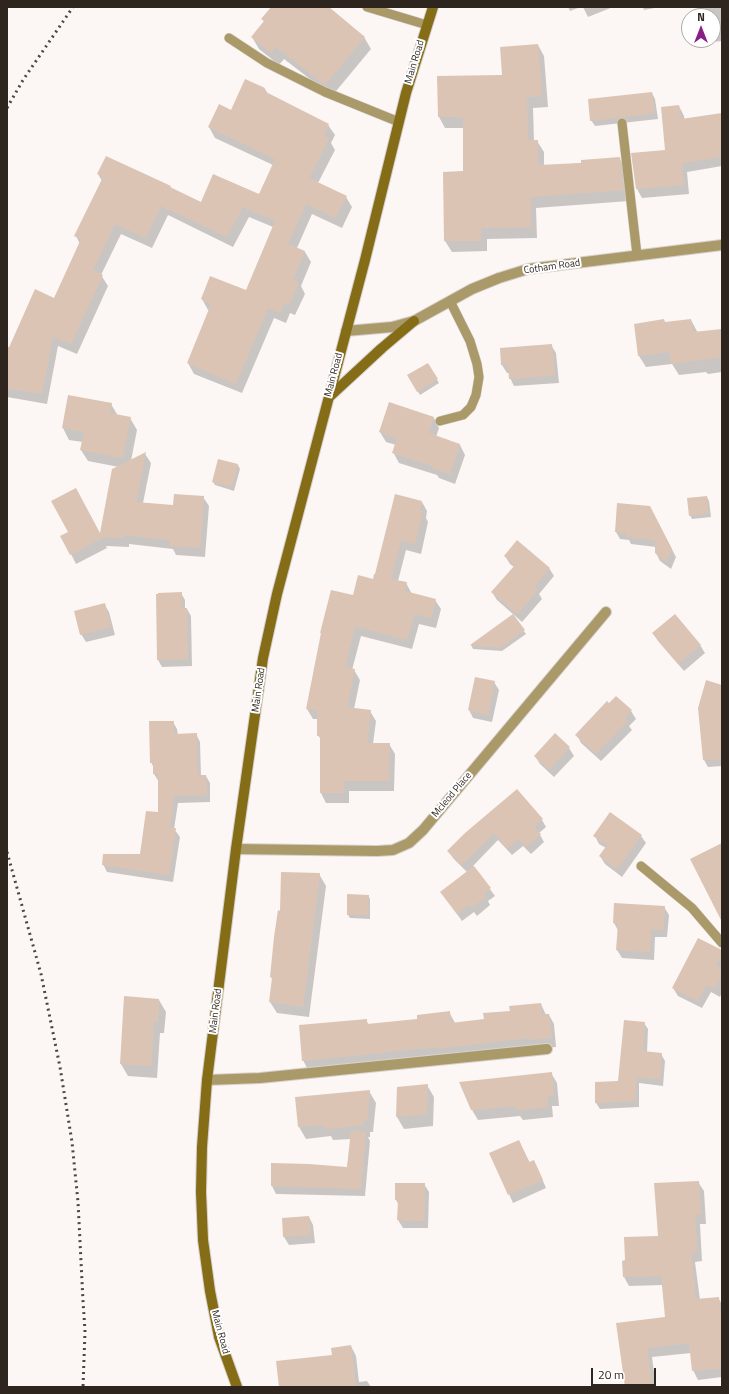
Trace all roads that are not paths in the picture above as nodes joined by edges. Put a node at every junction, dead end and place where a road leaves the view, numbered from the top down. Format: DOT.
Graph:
graph roads {
  1 [pos="367,7"];
  2 [pos="433,7"];
  3 [pos="427,26"];
  4 [pos="229,38"];
  5 [pos="398,122"];
  6 [pos="622,123"];
  7 [pos="722,245"];
  8 [pos="637,256"];
  9 [pos="450,301"];
  10 [pos="414,321"];
  11 [pos="346,331"];
  12 [pos="328,397"];
  13 [pos="440,422"];
  14 [pos="606,612"];
  15 [pos="236,849"];
  16 [pos="641,866"];
  17 [pos="722,943"];
  18 [pos="547,1049"];
  19 [pos="207,1080"];
  20 [pos="237,1387"];
  1 -- 3 [label="lane"];
  2 -- 3 [label="main road, Main Road"];
  3 -- 5 [label="main road, Main Road"];
  4 -- 5 [label="lane"];
  5 -- 11 [label="main road, Main Road"];
  6 -- 8 [label="lane"];
  7 -- 8 [label="street, Cotham Road"];
  8 -- 9 [label="street, Cotham Road"];
  9 -- 10 [label="street, Cotham Road"];
  9 -- 13 [label="lane"];
  10 -- 11 [label="street, Cotham Road"];
  10 -- 12 [label="main road"];
  11 -- 12 [label="main road, Main Road"];
  12 -- 15 [label="main road, Main Road"];
  14 -- 15 [label="street, Mcleod Place"];
  15 -- 19 [label="main road, Main Road"];
  16 -- 17 [label="lane"];
  18 -- 19 [label="street"];
  19 -- 20 [label="main road, Main Road"];
}
